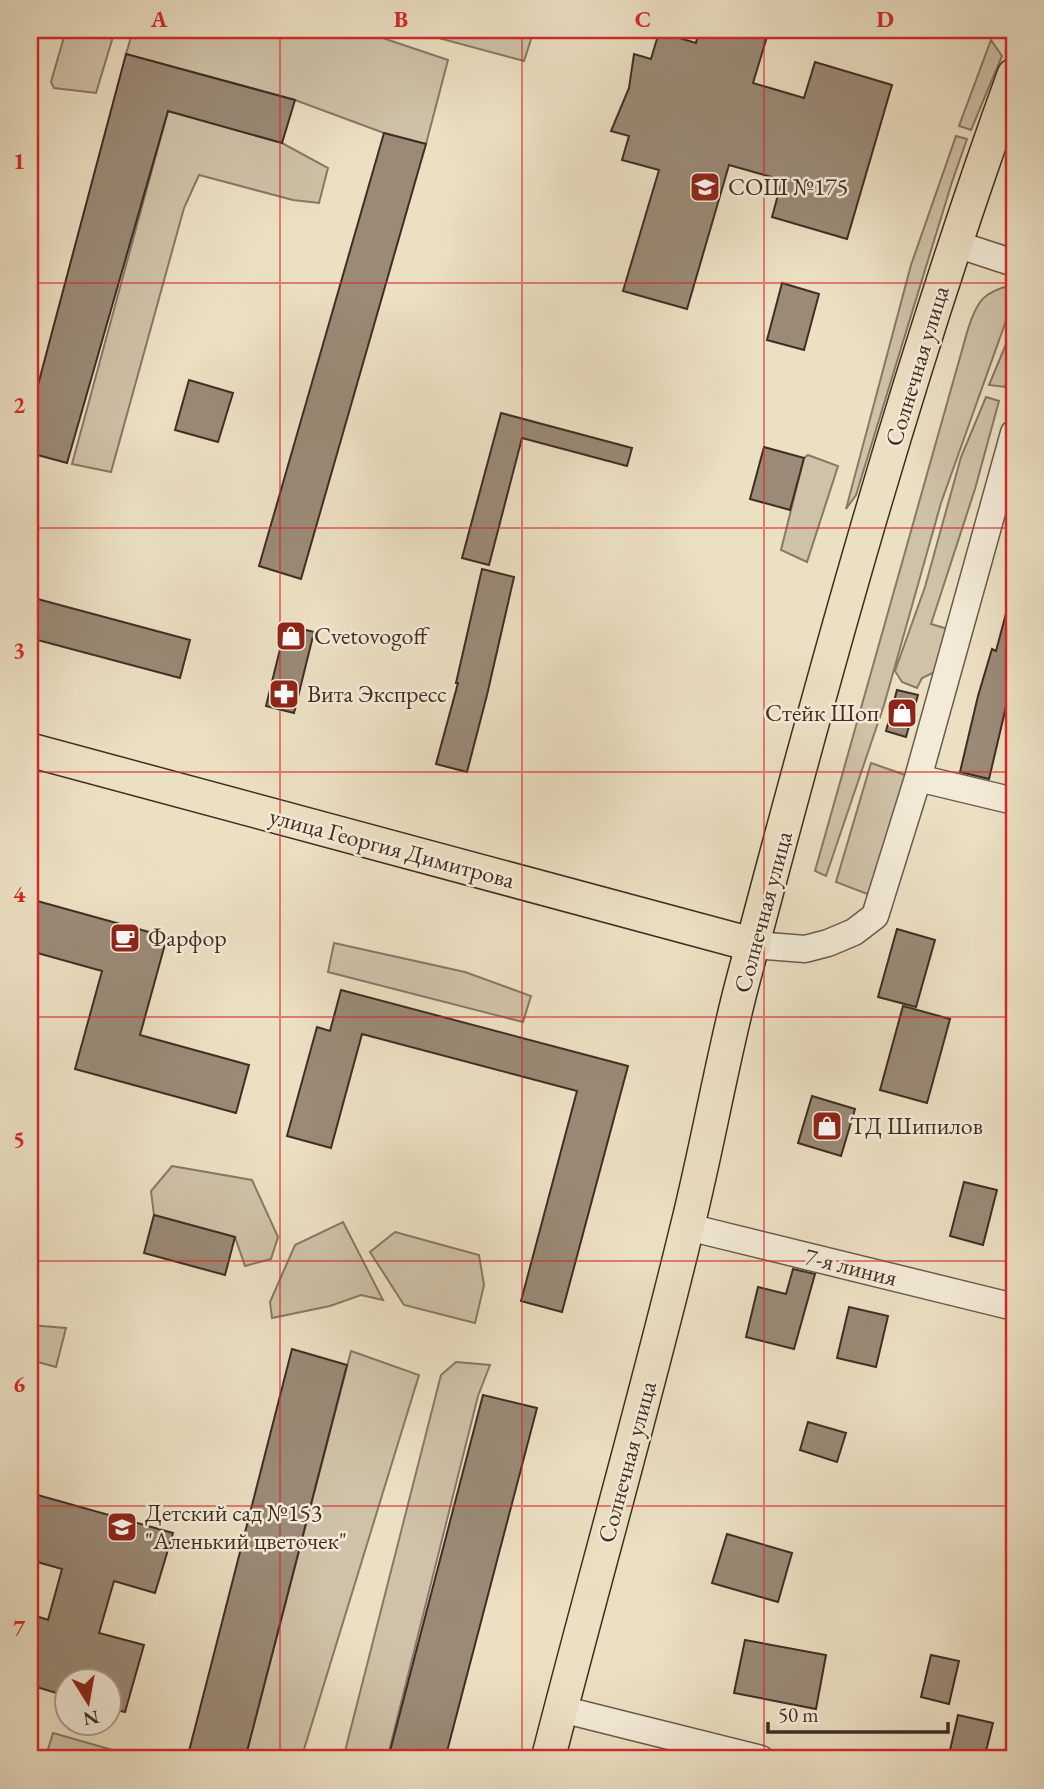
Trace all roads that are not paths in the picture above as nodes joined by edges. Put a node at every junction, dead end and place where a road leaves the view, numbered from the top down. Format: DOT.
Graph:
graph roads {
  1 [pos="1014,75"];
  2 [pos="956,244"];
  3 [pos="1014,263"];
  4 [pos="1014,433"];
  5 [pos="30,750"];
  6 [pos="918,778"];
  7 [pos="1014,801"];
  8 [pos="754,945"];
  9 [pos="688,1227"];
  10 [pos="1014,1307"];
  11 [pos="561,1709"];
  12 [pos="548,1759"];
  13 [pos="761,1759"];
  1 -- 2 [label="main road, Солнечная улица"];
  2 -- 3 [label="street"];
  2 -- 8 [label="main road, Солнечная улица"];
  4 -- 6 [label="street"];
  5 -- 8 [label="main road, улица Георгия Димитрова"];
  6 -- 7 [label="street"];
  6 -- 8 [label="street"];
  8 -- 9 [label="main road, Солнечная улица"];
  9 -- 10 [label="street, 7-я линия"];
  9 -- 11 [label="main road, Солнечная улица"];
  11 -- 12 [label="main road, Солнечная улица"];
  11 -- 13 [label="street"];
}
